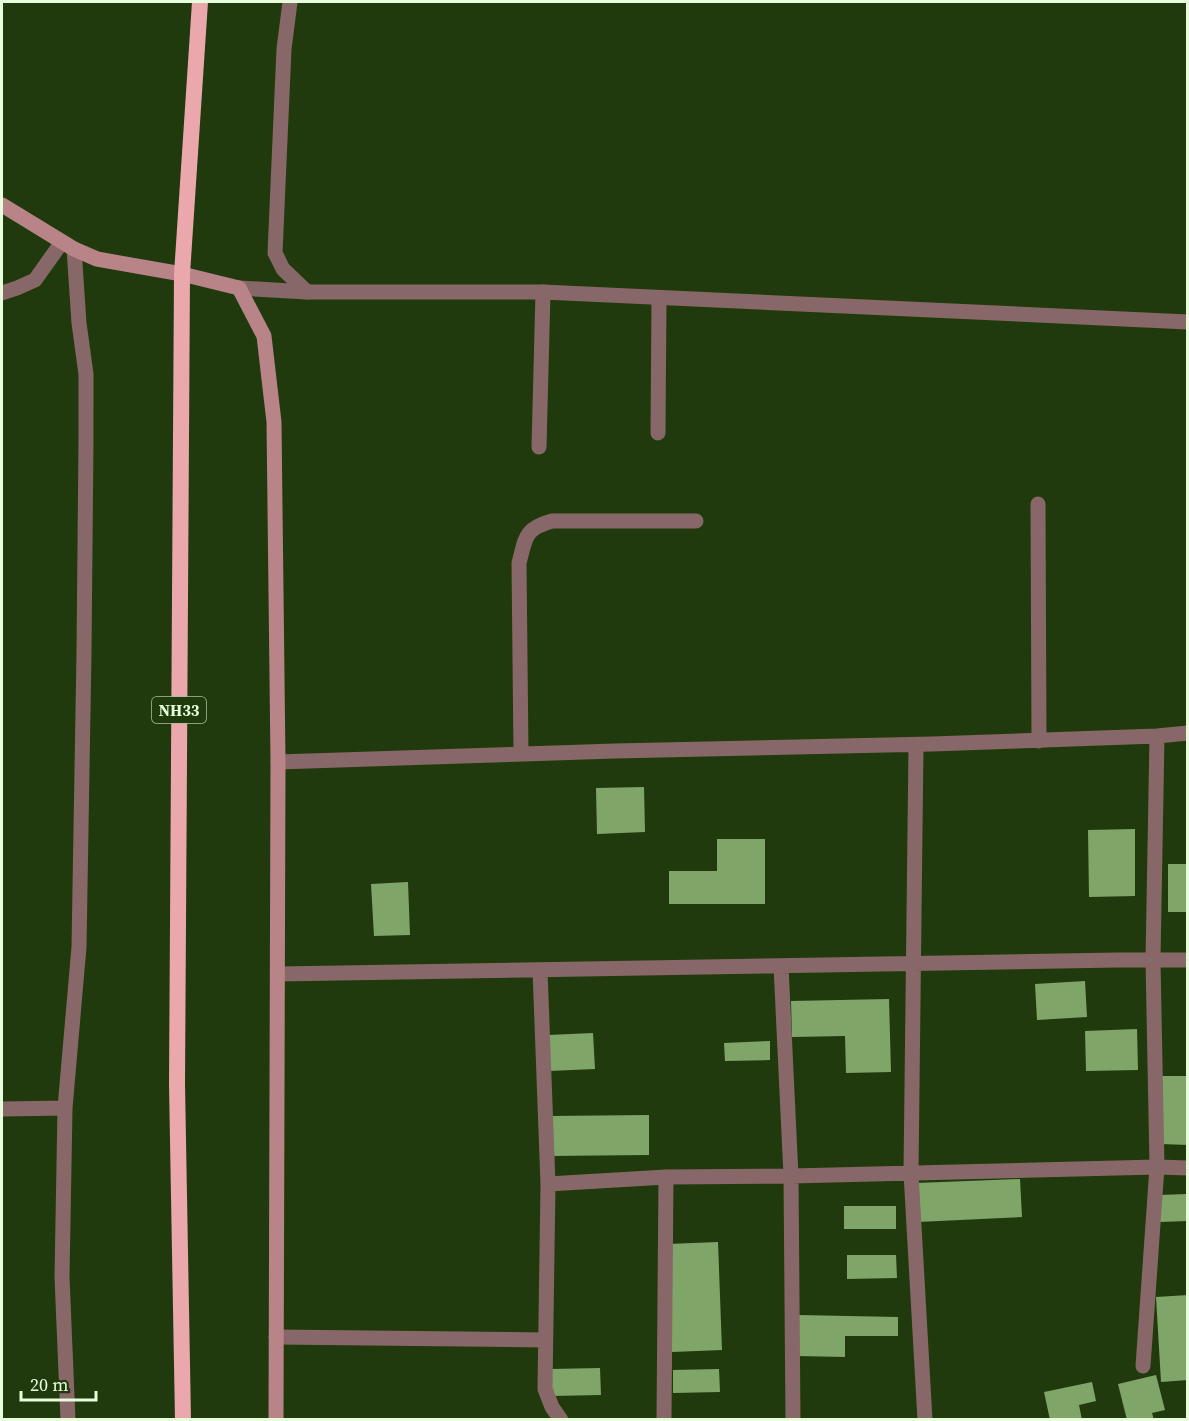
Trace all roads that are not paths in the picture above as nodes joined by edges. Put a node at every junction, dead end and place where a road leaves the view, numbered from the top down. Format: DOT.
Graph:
graph roads {
  1 [pos="200,2"];
  2 [pos="290,2"];
  3 [pos="2,205"];
  4 [pos="68,245"];
  5 [pos="182,274"];
  6 [pos="239,288"];
  7 [pos="307,292"];
  8 [pos="543,292"];
  9 [pos="2,293"];
  10 [pos="659,297"];
  11 [pos="1188,321"];
  12 [pos="658,433"];
  13 [pos="539,447"];
  14 [pos="1038,504"];
  15 [pos="696,521"];
  16 [pos="1188,733"];
  17 [pos="1157,736"];
  18 [pos="1039,741"];
  19 [pos="916,745"];
  20 [pos="521,754"];
  21 [pos="278,762"];
  22 [pos="1153,960"];
  23 [pos="1188,960"];
  24 [pos="914,963"];
  25 [pos="781,966"];
  26 [pos="540,970"];
  27 [pos="278,974"];
  28 [pos="65,1108"];
  29 [pos="2,1109"];
  30 [pos="1157,1167"];
  31 [pos="1188,1168"];
  32 [pos="910,1173"];
  33 [pos="791,1176"];
  34 [pos="666,1177"];
  35 [pos="548,1184"];
  36 [pos="276,1337"];
  37 [pos="545,1340"];
  38 [pos="1143,1366"];
  39 [pos="68,1419"];
  40 [pos="183,1419"];
  41 [pos="276,1419"];
  42 [pos="561,1419"];
  43 [pos="664,1419"];
  44 [pos="793,1419"];
  45 [pos="925,1419"];
  1 -- 5 [label="highway, NH33"];
  2 -- 7 [label="street"];
  3 -- 4 [label="main road"];
  4 -- 5 [label="main road"];
  4 -- 9 [label="street"];
  4 -- 28 [label="street"];
  5 -- 6 [label="main road"];
  5 -- 40 [label="highway, NH33"];
  6 -- 7 [label="street"];
  6 -- 21 [label="main road"];
  7 -- 8 [label="street"];
  8 -- 10 [label="street"];
  8 -- 13 [label="street"];
  10 -- 11 [label="street"];
  10 -- 12 [label="street"];
  14 -- 18 [label="street"];
  15 -- 20 [label="street"];
  16 -- 17 [label="street"];
  17 -- 18 [label="street"];
  17 -- 22 [label="street"];
  18 -- 19 [label="street"];
  19 -- 20 [label="street"];
  19 -- 24 [label="street"];
  20 -- 21 [label="street"];
  21 -- 27 [label="main road"];
  22 -- 23 [label="street"];
  22 -- 24 [label="street"];
  22 -- 30 [label="street"];
  24 -- 25 [label="street"];
  24 -- 32 [label="street"];
  25 -- 26 [label="street"];
  25 -- 33 [label="street"];
  26 -- 27 [label="street"];
  26 -- 35 [label="street"];
  27 -- 36 [label="main road"];
  28 -- 29 [label="street"];
  28 -- 39 [label="street"];
  30 -- 31 [label="street"];
  30 -- 32 [label="street"];
  30 -- 38 [label="street"];
  32 -- 33 [label="street"];
  32 -- 45 [label="street"];
  33 -- 34 [label="street"];
  33 -- 44 [label="street"];
  34 -- 35 [label="street"];
  34 -- 43 [label="street"];
  35 -- 37 [label="street"];
  36 -- 37 [label="street"];
  36 -- 41 [label="main road"];
  37 -- 42 [label="street"];
}
